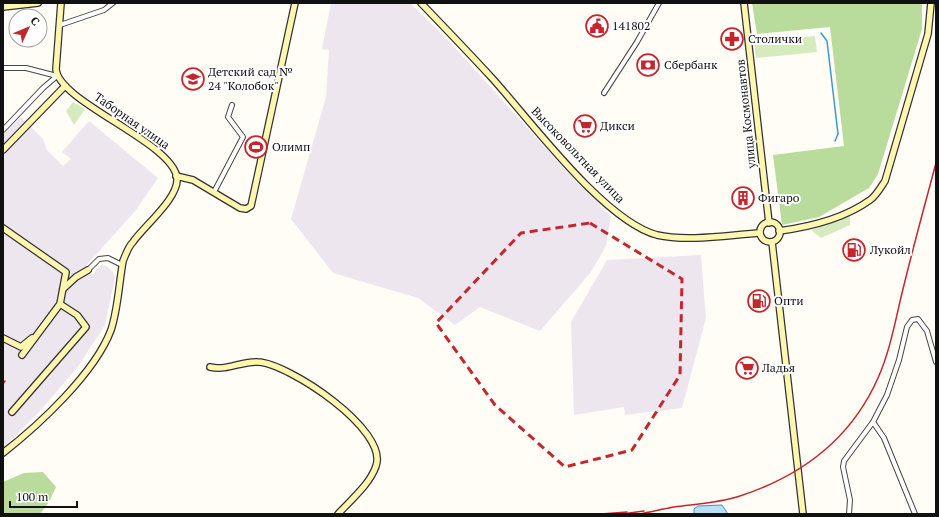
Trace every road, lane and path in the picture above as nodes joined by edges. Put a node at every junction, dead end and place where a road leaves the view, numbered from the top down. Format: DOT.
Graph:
graph roads {
  1 [pos="38,3"];
  2 [pos="61,3"];
  3 [pos="113,3"];
  4 [pos="295,3"];
  5 [pos="421,3"];
  6 [pos="659,3"];
  7 [pos="744,3"];
  8 [pos="931,3"];
  9 [pos="3,7"];
  10 [pos="60,25"];
  11 [pos="3,68"];
  12 [pos="57,76"];
  13 [pos="65,86"];
  14 [pos="604,93"];
  15 [pos="232,105"];
  16 [pos="3,130"];
  17 [pos="3,150"];
  18 [pos="176,176"];
  19 [pos="214,192"];
  20 [pos="769,223"];
  21 [pos="3,228"];
  22 [pos="779,231"];
  23 [pos="760,233"];
  24 [pos="772,242"];
  25 [pos="122,265"];
  26 [pos="88,270"];
  27 [pos="62,289"];
  28 [pos="60,304"];
  29 [pos="41,329"];
  30 [pos="3,338"];
  31 [pos="22,355"];
  32 [pos="936,362"];
  33 [pos="210,367"];
  34 [pos="12,412"];
  35 [pos="873,422"];
  36 [pos="3,453"];
  37 [pos="338,514"];
  38 [pos="803,514"];
  39 [pos="849,514"];
  40 [pos="915,514"];
  1 -- 9 [label="street"];
  2 -- 10 [label="street"];
  3 -- 10 [label="street"];
  4 -- 19 [label="street"];
  5 -- 23 [label="street, Высоковольтная улица"];
  6 -- 14 [label="street"];
  7 -- 20 [label="street, улица Космонавтов"];
  8 -- 22 [label="street"];
  10 -- 12 [label="street"];
  11 -- 12 [label="street"];
  12 -- 13 [label="street, Таборная улица"];
  12 -- 16 [label="street"];
  13 -- 17 [label="street"];
  13 -- 18 [label="street, Таборная улица"];
  15 -- 19 [label="street"];
  18 -- 19 [label="street"];
  18 -- 25 [label="street"];
  20 -- 22 [label="street"];
  20 -- 23 [label="street"];
  21 -- 27 [label="street"];
  22 -- 24 [label="street"];
  23 -- 24 [label="street"];
  24 -- 38 [label="street"];
  25 -- 26 [label="street"];
  25 -- 36 [label="street"];
  26 -- 27 [label="street"];
  27 -- 28 [label="street"];
  28 -- 29 [label="street"];
  28 -- 34 [label="street"];
  29 -- 30 [label="street"];
  29 -- 31 [label="street"];
  32 -- 35 [label="street"];
  33 -- 37 [label="street"];
  35 -- 39 [label="street"];
  35 -- 40 [label="street"];
}
